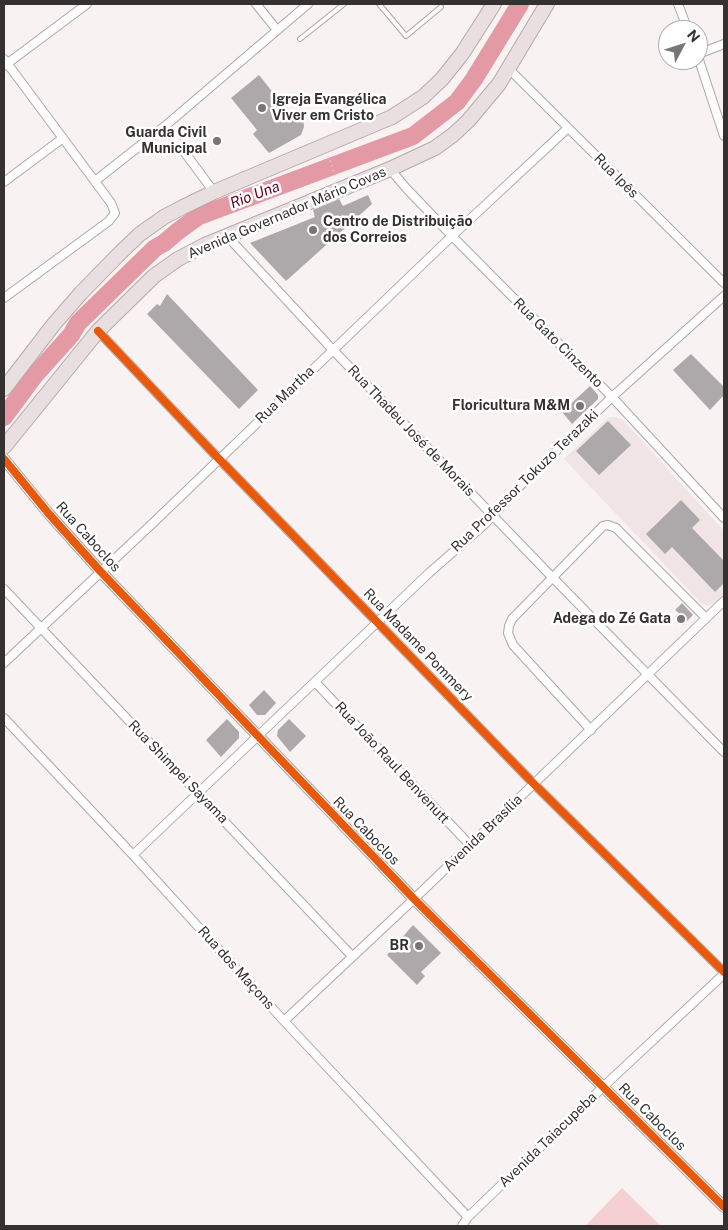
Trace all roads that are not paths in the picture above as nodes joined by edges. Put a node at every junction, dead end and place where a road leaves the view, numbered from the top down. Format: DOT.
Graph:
graph roads {
  1 [pos="87,4"];
  2 [pos="256,4"];
  3 [pos="308,4"];
  4 [pos="344,4"];
  5 [pos="379,4"];
  6 [pos="494,4"];
  7 [pos="547,4"];
  8 [pos="678,4"];
  9 [pos="441,7"];
  10 [pos="684,20"];
  11 [pos="277,30"];
  12 [pos="300,39"];
  13 [pos="724,44"];
  14 [pos="708,51"];
  15 [pos="5,63"];
  16 [pos="509,69"];
  17 [pos="703,70"];
  18 [pos="166,126"];
  19 [pos="568,128"];
  20 [pos="724,136"];
  21 [pos="63,138"];
  22 [pos="390,169"];
  23 [pos="95,181"];
  24 [pos="4,182"];
  25 [pos="214,192"];
  26 [pos="227,236"];
  27 [pos="452,236"];
  28 [pos="724,283"];
  29 [pos="724,296"];
  30 [pos="4,298"];
  31 [pos="98,331"];
  32 [pos="333,350"];
  33 [pos="4,389"];
  34 [pos="612,397"];
  35 [pos="4,447"];
  36 [pos="4,458"];
  37 [pos="219,459"];
  38 [pos="494,516"];
  39 [pos="724,518"];
  40 [pos="102,572"];
  41 [pos="553,578"];
  42 [pos="4,589"];
  43 [pos="724,601"];
  44 [pos="706,618"];
  45 [pos="378,622"];
  46 [pos="41,628"];
  47 [pos="4,663"];
  48 [pos="648,675"];
  49 [pos="315,682"];
  50 [pos="4,718"];
  51 [pos="591,730"];
  52 [pos="257,736"];
  53 [pos="724,752"];
  54 [pos="534,784"];
  55 [pos="198,793"];
  56 [pos="470,845"];
  57 [pos="133,855"];
  58 [pos="414,899"];
  59 [pos="352,956"];
  60 [pos="724,973"];
  61 [pos="284,1021"];
  62 [pos="604,1086"];
  63 [pos="724,1207"];
  64 [pos="468,1217"];
  65 [pos="462,1226"];
  1 -- 15 [label="street"];
  2 -- 11 [label="street"];
  3 -- 11 [label="street"];
  4 -- 12 [label="lane"];
  5 -- 9 [label="lane"];
  6 -- 25 [label="highway"];
  7 -- 16 [label="highway, Avenida Governador Mário Covas"];
  8 -- 10 [label="street"];
  11 -- 18 [label="street"];
  13 -- 14 [label="street"];
  15 -- 21 [label="street"];
  16 -- 19 [label="street, Rua Ipês"];
  16 -- 22 [label="highway, Avenida Governador Mário Covas"];
  17 -- 20 [label="street"];
  18 -- 23 [label="street"];
  18 -- 25 [label="street"];
  19 -- 27 [label="street, Rua Martha"];
  19 -- 28 [label="street, Rua Ipês"];
  21 -- 23 [label="street"];
  21 -- 24 [label="street"];
  22 -- 26 [label="highway, Avenida Governador Mário Covas"];
  22 -- 27 [label="street, Rua Gato Cinzento"];
  23 -- 30 [label="street"];
  25 -- 33 [label="highway"];
  26 -- 31 [label="highway, Avenida Governador Mário Covas"];
  26 -- 32 [label="street, Rua Thadeu José de Morais"];
  27 -- 32 [label="street, Rua Martha"];
  27 -- 34 [label="street, Rua Gato Cinzento"];
  29 -- 34 [label="street, Rua Professor Tokuzo Terazaki"];
  31 -- 35 [label="highway, Avenida Governador Mário Covas"];
  31 -- 37 [label="street, Rua Madame Pommery"];
  32 -- 37 [label="street, Rua Martha"];
  32 -- 38 [label="street, Rua Thadeu José de Morais"];
  34 -- 38 [label="street, Rua Professor Tokuzo Terazaki"];
  34 -- 39 [label="street, Rua Gato Cinzento"];
  36 -- 40 [label="street, Rua Caboclos"];
  37 -- 40 [label="street, Rua Martha"];
  37 -- 45 [label="street, Rua Madame Pommery"];
  38 -- 41 [label="street, Rua Thadeu José de Morais"];
  38 -- 45 [label="street, Rua Professor Tokuzo Terazaki"];
  40 -- 46 [label="street, Rua Martha"];
  40 -- 52 [label="street, Rua Caboclos"];
  41 -- 44 [label="street"];
  41 -- 48 [label="street, Rua Thadeu José de Morais"];
  41 -- 51 [label="street"];
  42 -- 46 [label="street, Rua Shimpei Sayama"];
  43 -- 44 [label="street, Avenida Brasília"];
  44 -- 48 [label="street, Avenida Brasília"];
  45 -- 49 [label="street, Rua Professor Tokuzo Terazaki"];
  45 -- 54 [label="street, Rua Madame Pommery"];
  46 -- 47 [label="street, Rua Martha"];
  46 -- 55 [label="street, Rua Shimpei Sayama"];
  48 -- 51 [label="street, Avenida Brasília"];
  48 -- 53 [label="street, Rua Thadeu José de Morais"];
  49 -- 52 [label="street, Rua Professor Tokuzo Terazaki"];
  49 -- 56 [label="street, Rua João Raul Benvenutt"];
  50 -- 57 [label="street, Rua dos Maçons"];
  51 -- 54 [label="street, Avenida Brasília"];
  52 -- 55 [label="street, Rua Professor Tokuzo Terazaki"];
  52 -- 58 [label="street, Rua Caboclos"];
  54 -- 56 [label="street, Avenida Brasília"];
  54 -- 60 [label="street, Rua Madame Pommery"];
  55 -- 57 [label="street, Rua Professor Tokuzo Terazaki"];
  55 -- 59 [label="street, Rua Shimpei Sayama"];
  56 -- 58 [label="street, Avenida Brasília"];
  57 -- 61 [label="street, Rua dos Maçons"];
  58 -- 59 [label="street, Avenida Brasília"];
  58 -- 62 [label="street, Rua Caboclos"];
  59 -- 61 [label="street, Avenida Brasília"];
  60 -- 62 [label="street, Avenida Taiacupeba"];
  61 -- 64 [label="street, Rua dos Maçons"];
  62 -- 63 [label="street, Rua Caboclos"];
  62 -- 64 [label="street, Avenida Taiacupeba"];
  64 -- 65 [label="street, Avenida Taiacupeba"];
}
